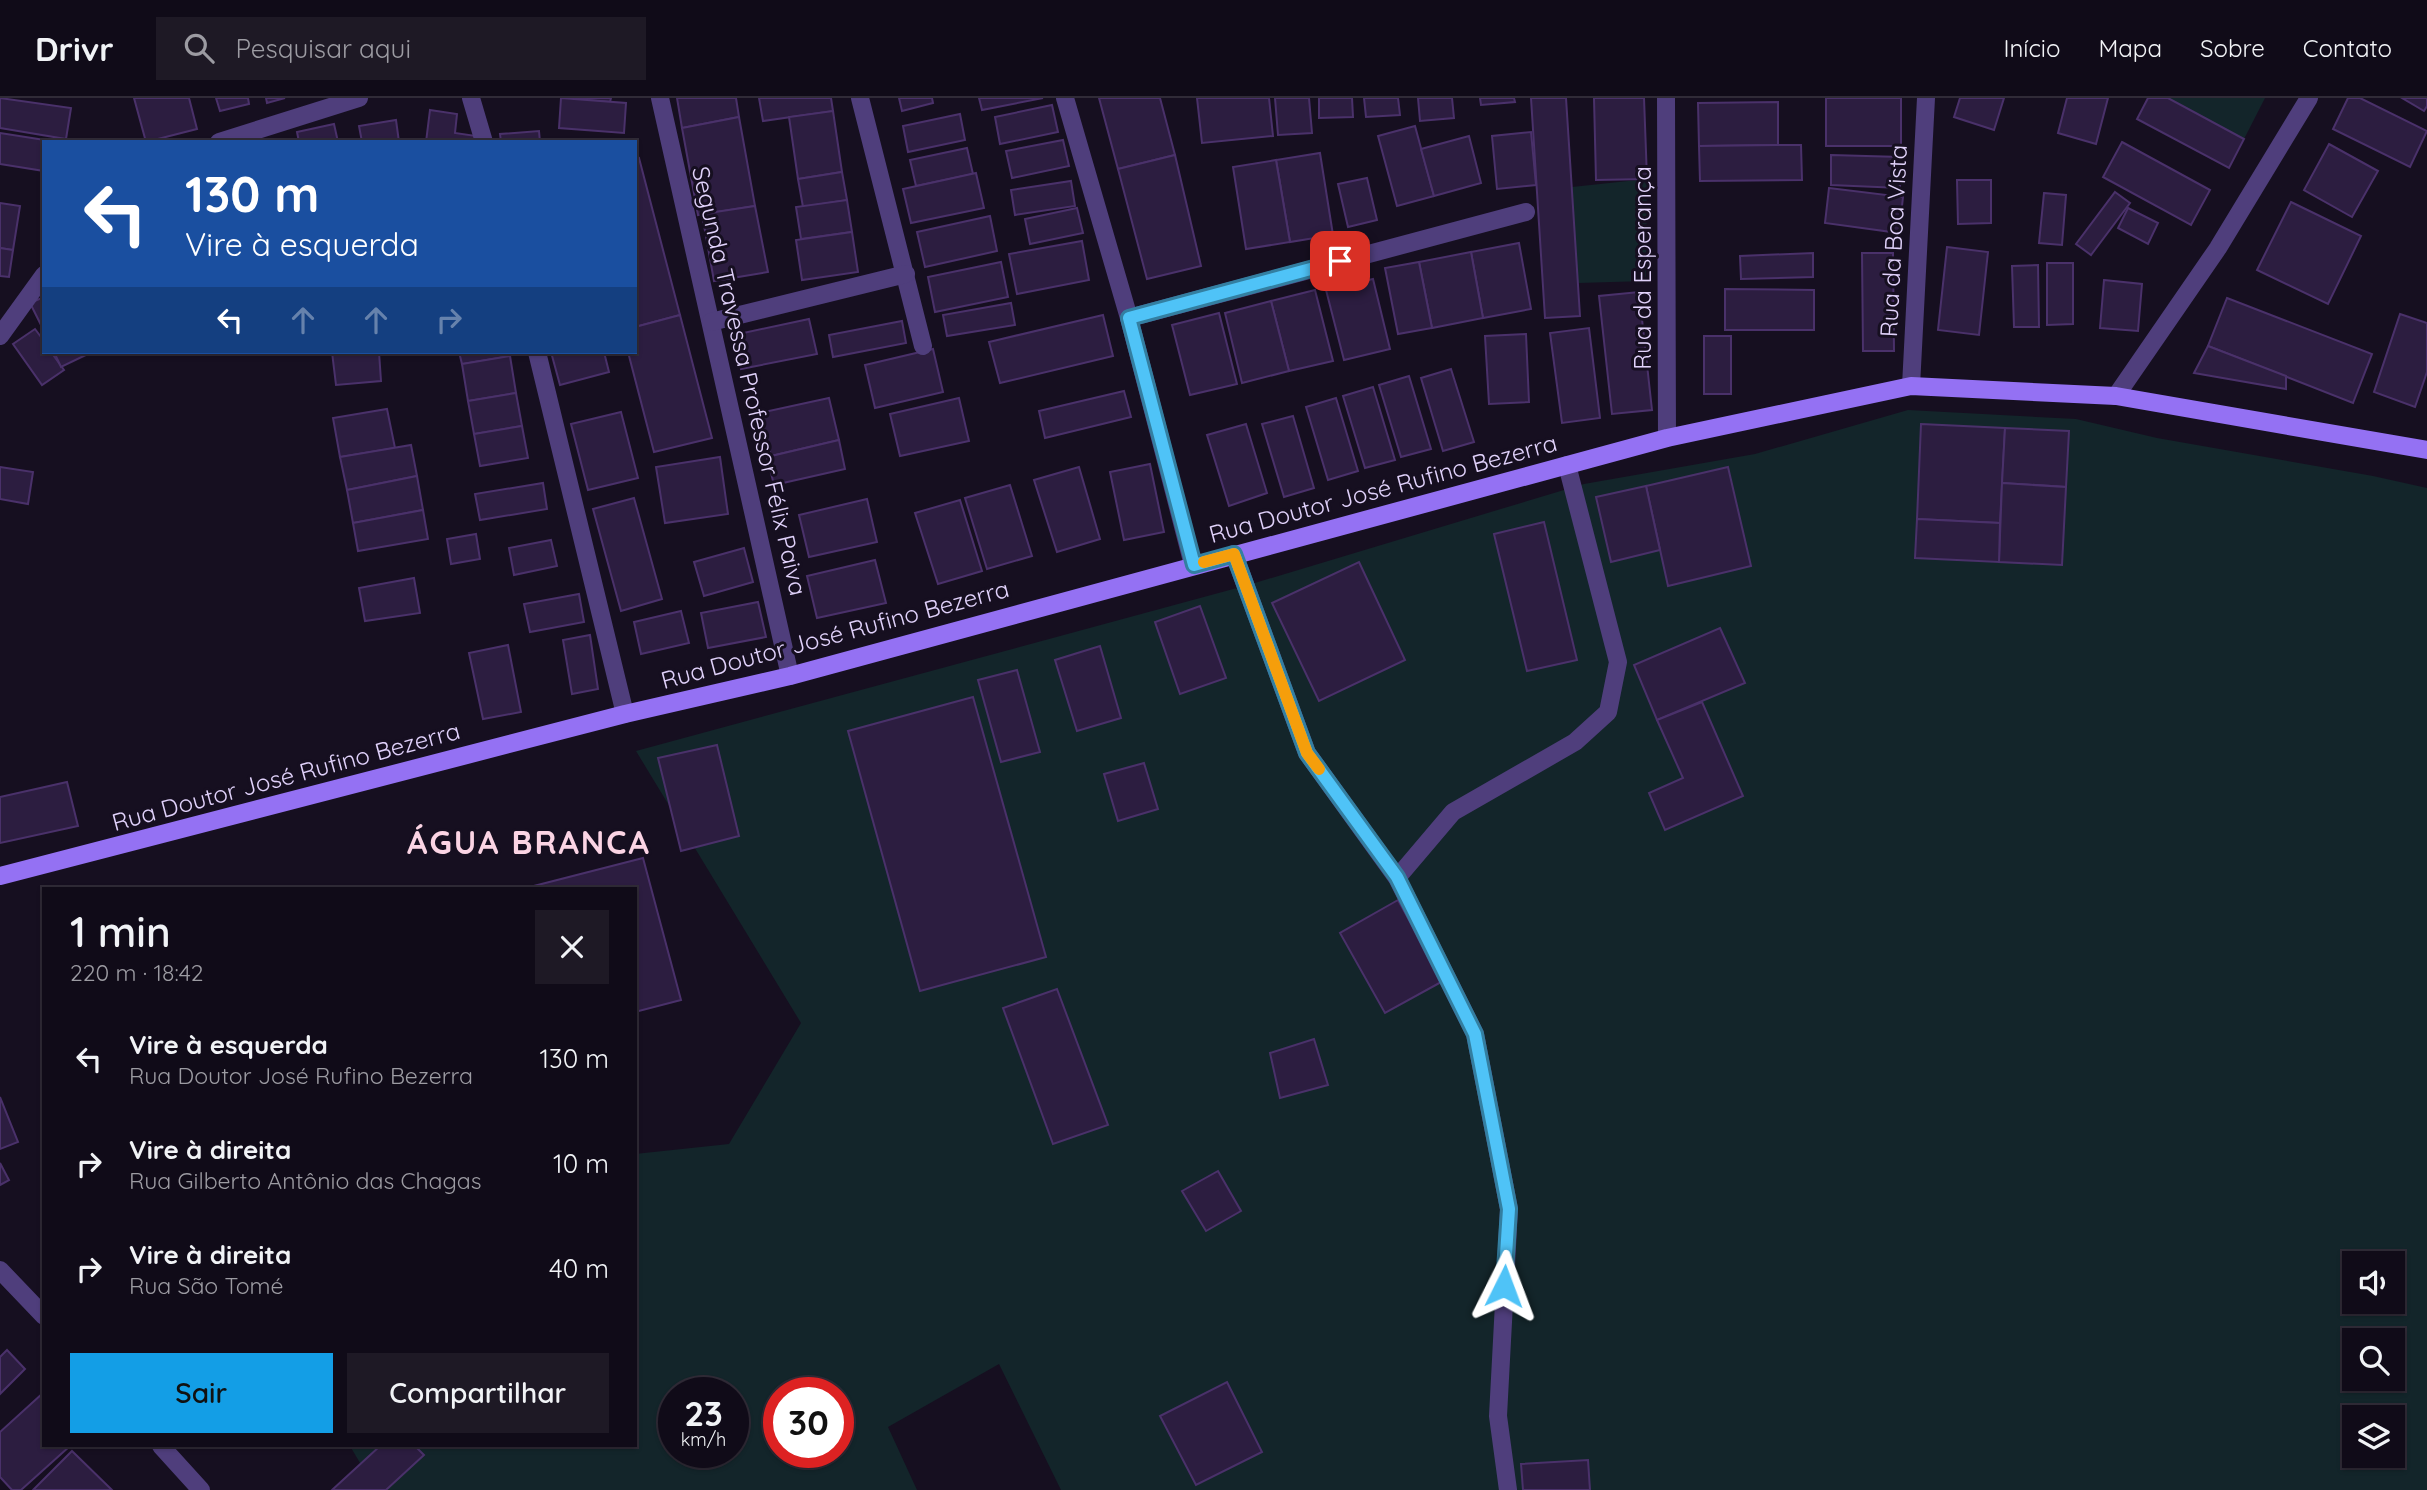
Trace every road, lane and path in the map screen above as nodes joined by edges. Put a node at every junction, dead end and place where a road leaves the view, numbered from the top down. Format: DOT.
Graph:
graph roads {
  1 [pos="359,98"];
  2 [pos="471,98"];
  3 [pos="660,98"];
  4 [pos="860,98"];
  5 [pos="1065,98"];
  6 [pos="1666,98"];
  7 [pos="1926,98"];
  8 [pos="2309,98"];
  9 [pos="225,140"];
  10 [pos="483,140"];
  11 [pos="1526,212"];
  12 [pos="906,274"];
  13 [pos="42,278"];
  14 [pos="1129,318"];
  15 [pos="711,322"];
  16 [pos="0,336"];
  17 [pos="923,346"];
  18 [pos="537,354"];
  19 [pos="1911,386"];
  20 [pos="2116,396"];
  21 [pos="1667,438"];
  22 [pos="2427,450"];
  23 [pos="1567,465"];
  24 [pos="1234,554"];
  25 [pos="1194,565"];
  26 [pos="790,676"];
  27 [pos="625,714"];
  28 [pos="0,876"];
  29 [pos="1397,877"];
  30 [pos="0,1270"];
  31 [pos="42,1314"];
  32 [pos="162,1447"];
  33 [pos="201,1490"];
  34 [pos="1508,1490"];
  1 -- 9 [label="street"];
  2 -- 10 [label="street"];
  3 -- 15 [label="street, Segunda Travessa Professor Félix Paiva"];
  4 -- 12 [label="street"];
  5 -- 14 [label="street"];
  6 -- 21 [label="street, Rua da Esperança"];
  7 -- 19 [label="street, Rua da Boa Vista"];
  8 -- 20 [label="street"];
  11 -- 14 [label="street"];
  12 -- 15 [label="street"];
  12 -- 17 [label="street"];
  13 -- 16 [label="street"];
  14 -- 25 [label="street"];
  15 -- 26 [label="street, Segunda Travessa Professor Félix Paiva"];
  18 -- 27 [label="street"];
  19 -- 20 [label="main road, Rua Doutor José Rufino Bezerra"];
  19 -- 21 [label="main road, Rua Doutor José Rufino Bezerra"];
  20 -- 22 [label="main road, Rua Doutor José Rufino Bezerra"];
  21 -- 23 [label="main road, Rua Doutor José Rufino Bezerra"];
  23 -- 24 [label="main road, Rua Doutor José Rufino Bezerra"];
  23 -- 29 [label="street"];
  24 -- 25 [label="main road, Rua Doutor José Rufino Bezerra"];
  24 -- 29 [label="street"];
  25 -- 26 [label="main road, Rua Doutor José Rufino Bezerra"];
  26 -- 27 [label="main road, Rua Doutor José Rufino Bezerra"];
  27 -- 28 [label="main road, Rua Doutor José Rufino Bezerra"];
  29 -- 34 [label="street"];
  30 -- 31 [label="street"];
  32 -- 33 [label="street"];
}
